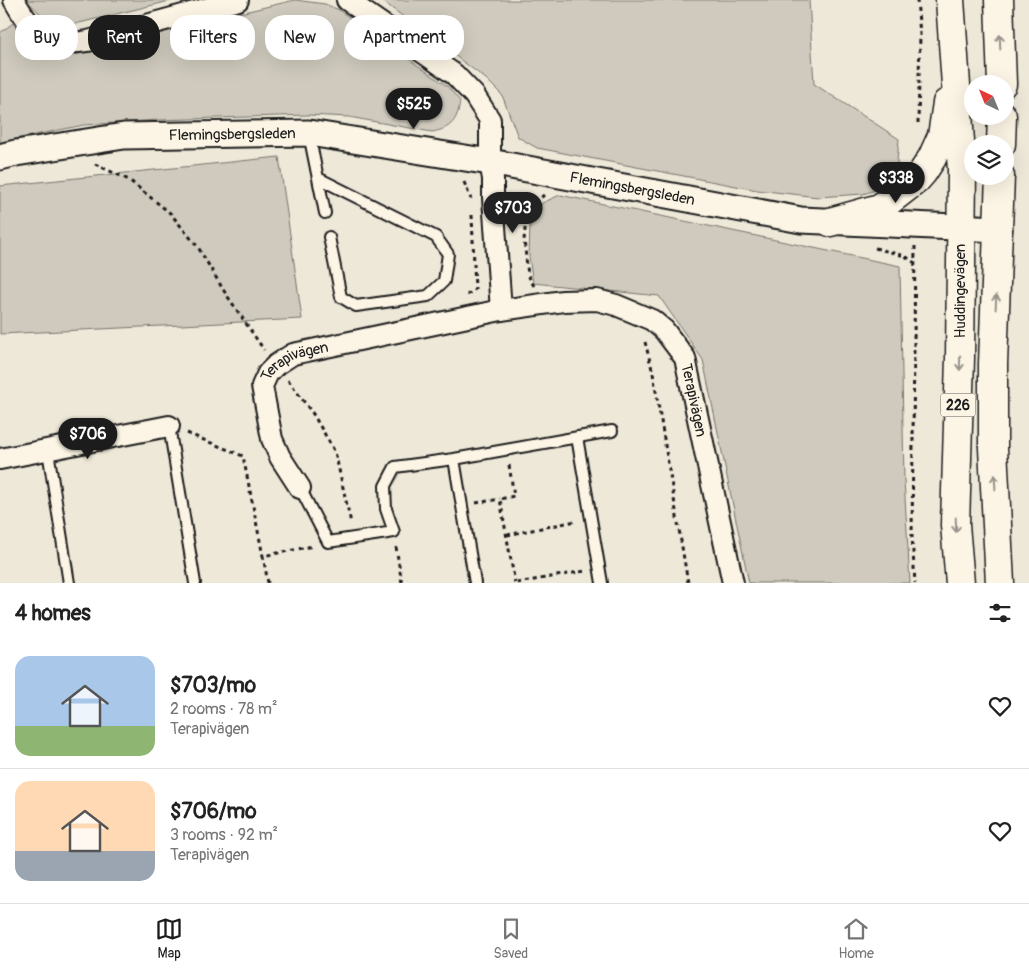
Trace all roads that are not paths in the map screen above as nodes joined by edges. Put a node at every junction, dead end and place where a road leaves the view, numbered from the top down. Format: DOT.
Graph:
graph roads {
  1 [pos="14,0"];
  2 [pos="238,0"];
  3 [pos="347,0"];
  4 [pos="950,0"];
  5 [pos="999,0"];
  6 [pos="953,55"];
  7 [pos="1002,75"];
  8 [pos="309,133"];
  9 [pos="0,157"];
  10 [pos="490,162"];
  11 [pos="318,178"];
  12 [pos="1000,185"];
  13 [pos="325,213"];
  14 [pos="830,222"];
  15 [pos="960,227"];
  16 [pos="999,229"];
  17 [pos="329,237"];
  18 [pos="501,310"];
  19 [pos="169,426"];
  20 [pos="612,431"];
  21 [pos="577,437"];
  22 [pos="48,450"];
  23 [pos="0,459"];
  24 [pos="454,459"];
  25 [pos="300,488"];
  26 [pos="69,583"];
  27 [pos="195,583"];
  28 [pos="475,583"];
  29 [pos="602,583"];
  30 [pos="733,583"];
  31 [pos="960,583"];
  32 [pos="1000,583"];
  1 -- 2 [label="street"];
  3 -- 10 [label="street"];
  4 -- 6 [label="main road, Huddingevägen / 226"];
  7 -- 5 [label="main road, one-way"];
  6 -- 14 [label="main road"];
  6 -- 15 [label="main road, Huddingevägen / 226"];
  8 -- 9 [label="street, Flemingsbergsleden"];
  8 -- 10 [label="street, Flemingsbergsleden"];
  8 -- 11 [label="lane"];
  10 -- 14 [label="street, Flemingsbergsleden"];
  10 -- 18 [label="street"];
  11 -- 13 [label="lane"];
  11 -- 17 [label="lane"];
  12 -- 16 [label="main road, 226"];
  14 -- 15 [label="street, Flemingsbergsleden"];
  15 -- 16 [label="street, Flemingsbergsleden"];
  15 -- 31 [label="main road, Huddingevägen / 226, one-way"];
  32 -- 16 [label="main road, 226, one-way"];
  18 -- 25 [label="street, Terapivägen"];
  18 -- 30 [label="street, Terapivägen"];
  19 -- 22 [label="street"];
  19 -- 27 [label="lane"];
  20 -- 21 [label="lane"];
  21 -- 24 [label="lane"];
  21 -- 29 [label="lane"];
  22 -- 23 [label="street"];
  22 -- 26 [label="lane"];
  24 -- 25 [label="lane"];
  24 -- 28 [label="lane"];
}
